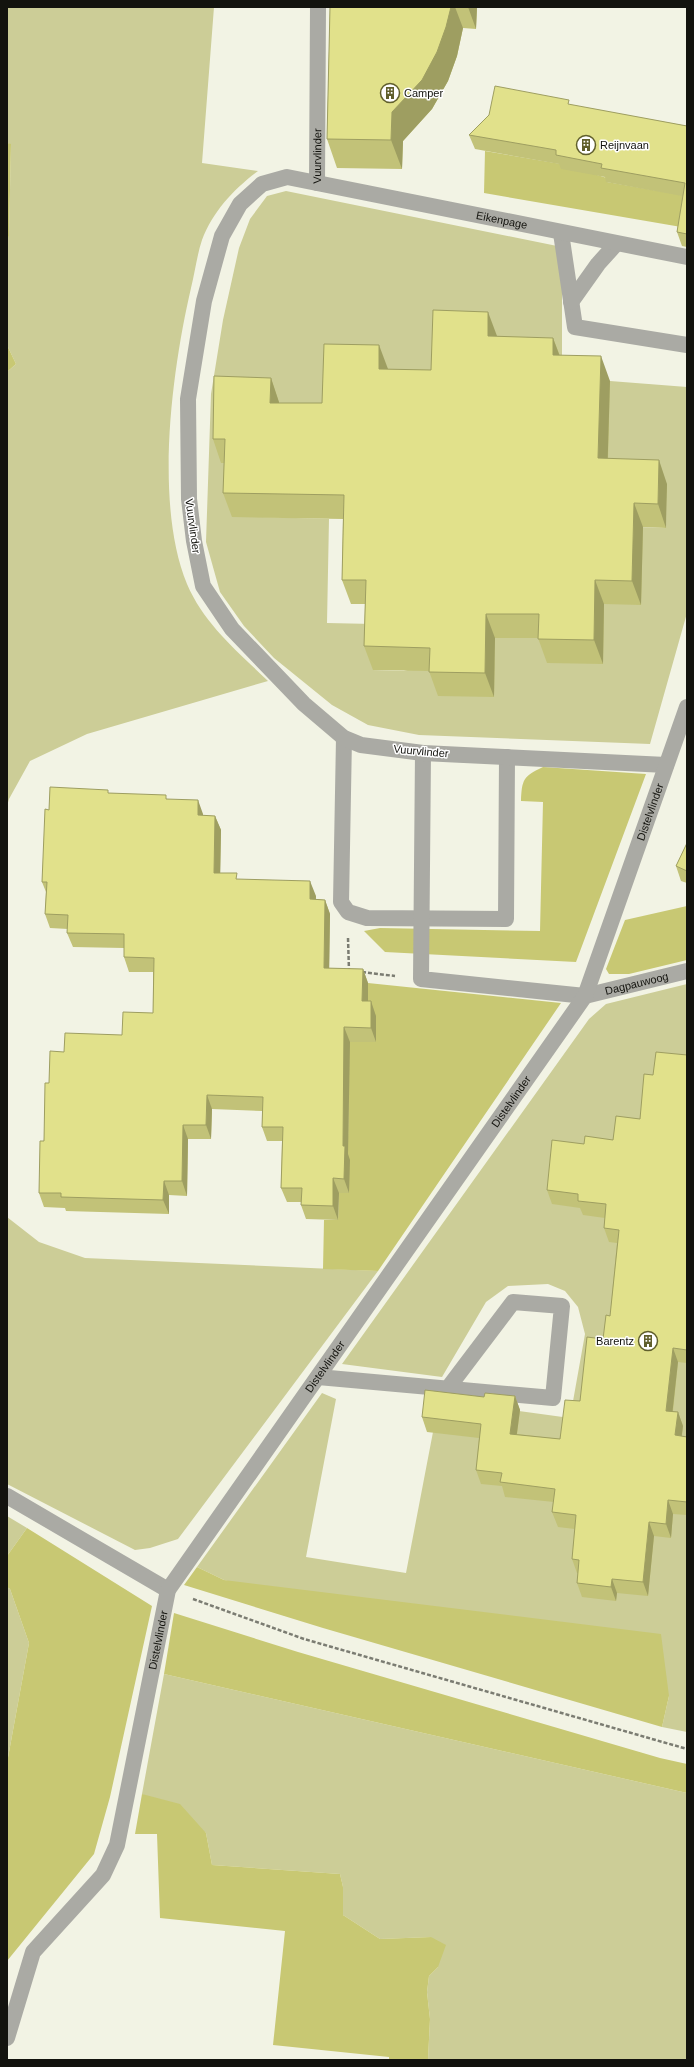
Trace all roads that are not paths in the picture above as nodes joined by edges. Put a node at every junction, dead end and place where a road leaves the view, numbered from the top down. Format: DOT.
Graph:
graph roads {
  1 [pos="318,7"];
  2 [pos="317,183"];
  3 [pos="561,233"];
  4 [pos="616,244"];
  5 [pos="687,256"];
  6 [pos="571,302"];
  7 [pos="687,345"];
  8 [pos="687,707"];
  9 [pos="344,738"];
  10 [pos="423,753"];
  11 [pos="507,757"];
  12 [pos="666,765"];
  13 [pos="421,919"];
  14 [pos="687,971"];
  15 [pos="585,996"];
  16 [pos="318,1377"];
  17 [pos="448,1388"];
  18 [pos="7,1496"];
  19 [pos="168,1590"];
  20 [pos="7,2038"];
  1 -- 2 [label="lane, Vuurvlinder"];
  2 -- 3 [label="lane, Eikenpage"];
  2 -- 9 [label="lane, Vuurvlinder"];
  3 -- 4 [label="lane, Eikenpage"];
  3 -- 6 [label="lane"];
  4 -- 5 [label="lane, Eikenpage"];
  4 -- 6 [label="lane"];
  6 -- 7 [label="lane"];
  8 -- 12 [label="lane, Distelvlinder"];
  9 -- 10 [label="lane, Vuurvlinder"];
  9 -- 13 [label="lane"];
  10 -- 11 [label="lane, Vuurvlinder"];
  10 -- 13 [label="lane"];
  11 -- 12 [label="lane, Vuurvlinder"];
  11 -- 13 [label="lane"];
  12 -- 15 [label="lane, Distelvlinder"];
  13 -- 15 [label="lane, Dagpauwoog"];
  14 -- 15 [label="lane, Dagpauwoog"];
  15 -- 16 [label="lane, Distelvlinder"];
  16 -- 17 [label="lane"];
  16 -- 19 [label="lane, Distelvlinder"];
  17 -- 17 [label="lane"];
  18 -- 19 [label="lane"];
  19 -- 20 [label="lane, Distelvlinder"];
}
